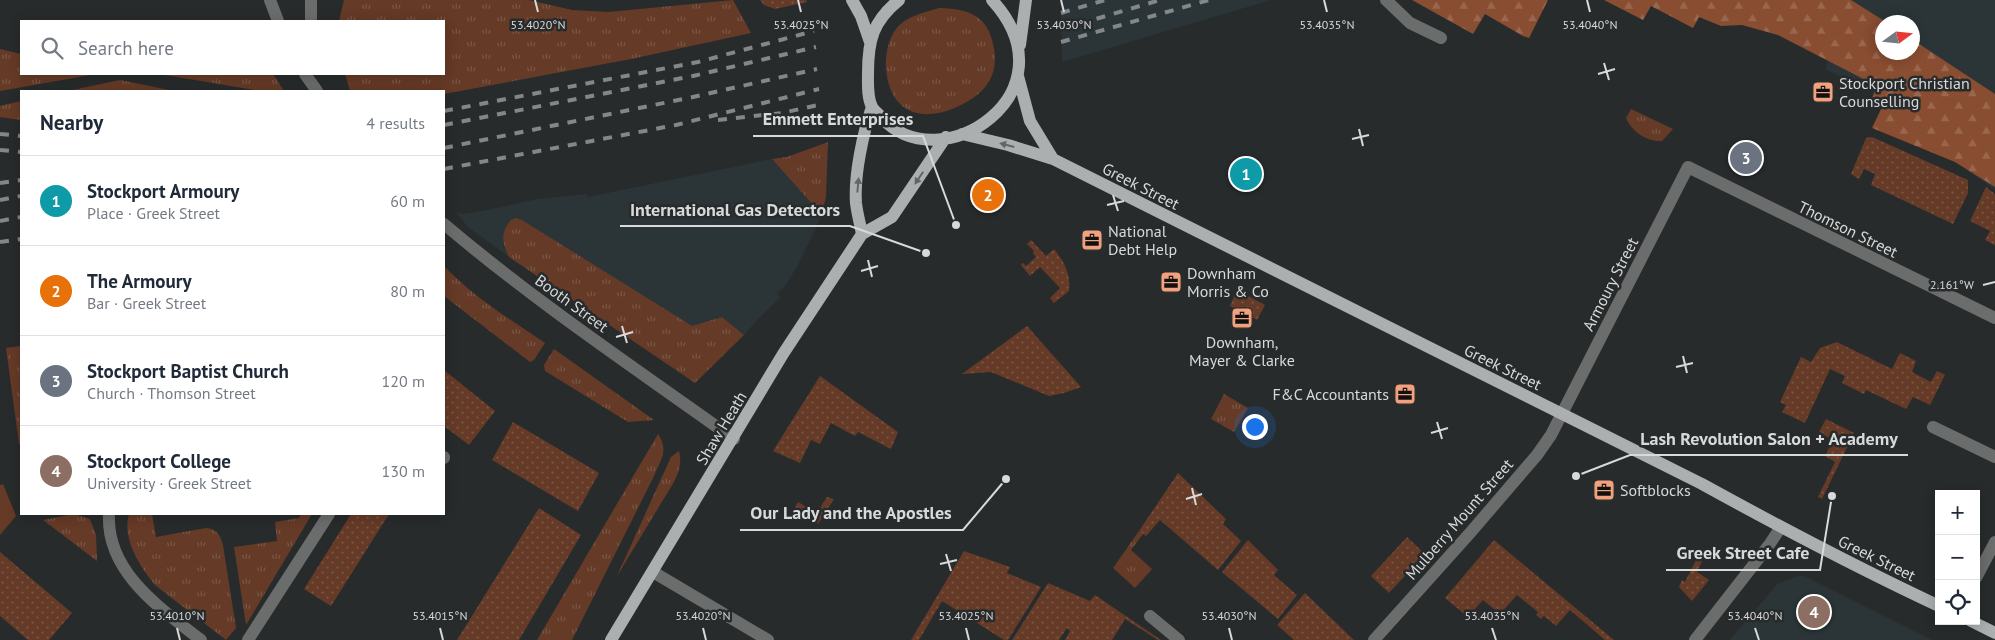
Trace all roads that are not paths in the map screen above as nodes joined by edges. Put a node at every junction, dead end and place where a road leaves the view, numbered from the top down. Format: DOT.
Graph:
graph roads {
  1 [pos="270,0"];
  2 [pos="311,0"];
  3 [pos="852,0"];
  4 [pos="899,0"];
  5 [pos="992,0"];
  6 [pos="1026,0"];
  7 [pos="1386,0"];
  8 [pos="278,20"];
  9 [pos="311,20"];
  10 [pos="1441,38"];
  11 [pos="870,42"];
  12 [pos="1019,56"];
  13 [pos="306,75"];
  14 [pos="314,75"];
  15 [pos="1018,76"];
  16 [pos="316,89"];
  17 [pos="872,107"];
  18 [pos="962,134"];
  19 [pos="946,137"];
  20 [pos="1052,159"];
  21 [pos="1688,167"];
  22 [pos="445,225"];
  23 [pos="862,234"];
  24 [pos="1995,318"];
  25 [pos="1562,415"];
  26 [pos="1933,427"];
  27 [pos="734,438"];
  28 [pos="1995,457"];
  29 [pos="109,515"];
  30 [pos="328,515"];
  31 [pos="1780,527"];
  32 [pos="1995,542"];
  33 [pos="1980,570"];
  34 [pos="653,572"];
  35 [pos="1935,604"];
  36 [pos="1150,616"];
  37 [pos="1980,625"];
  38 [pos="1995,633"];
  39 [pos="201,640"];
  40 [pos="248,640"];
  41 [pos="611,640"];
  42 [pos="768,640"];
  43 [pos="1178,640"];
  44 [pos="1374,640"];
  45 [pos="1695,640"];
  1 -- 8 [label="street"];
  2 -- 9 [label="street"];
  3 -- 11 [label="main road"];
  4 -- 11 [label="main road"];
  5 -- 12 [label="main road"];
  6 -- 12 [label="main road"];
  7 -- 10 [label="street"];
  11 -- 17 [label="main road"];
  12 -- 15 [label="main road"];
  13 -- 16 [label="street"];
  14 -- 16 [label="street"];
  15 -- 18 [label="main road"];
  15 -- 20 [label="main road"];
  17 -- 19 [label="main road"];
  23 -- 17 [label="main road, one-way"];
  18 -- 19 [label="main road"];
  20 -- 18 [label="main road, Greek Street, one-way"];
  19 -- 23 [label="main road, Shaw Heath, one-way"];
  20 -- 25 [label="main road, Greek Street"];
  21 -- 24 [label="street, Thomson Street"];
  21 -- 25 [label="street, Armoury Street"];
  22 -- 27 [label="street, Booth Street"];
  23 -- 27 [label="main road, Shaw Heath"];
  25 -- 31 [label="main road, Greek Street"];
  25 -- 44 [label="street, Mulberry Mount Street"];
  26 -- 28 [label="street"];
  27 -- 34 [label="main road, Shaw Heath"];
  29 -- 39 [label="street"];
  30 -- 40 [label="street"];
  31 -- 35 [label="main road, Greek Street"];
  31 -- 45 [label="street"];
  32 -- 33 [label="street"];
  34 -- 41 [label="main road, Shaw Heath"];
  34 -- 42 [label="street"];
  36 -- 43 [label="street"];
  37 -- 38 [label="main road"];
}
